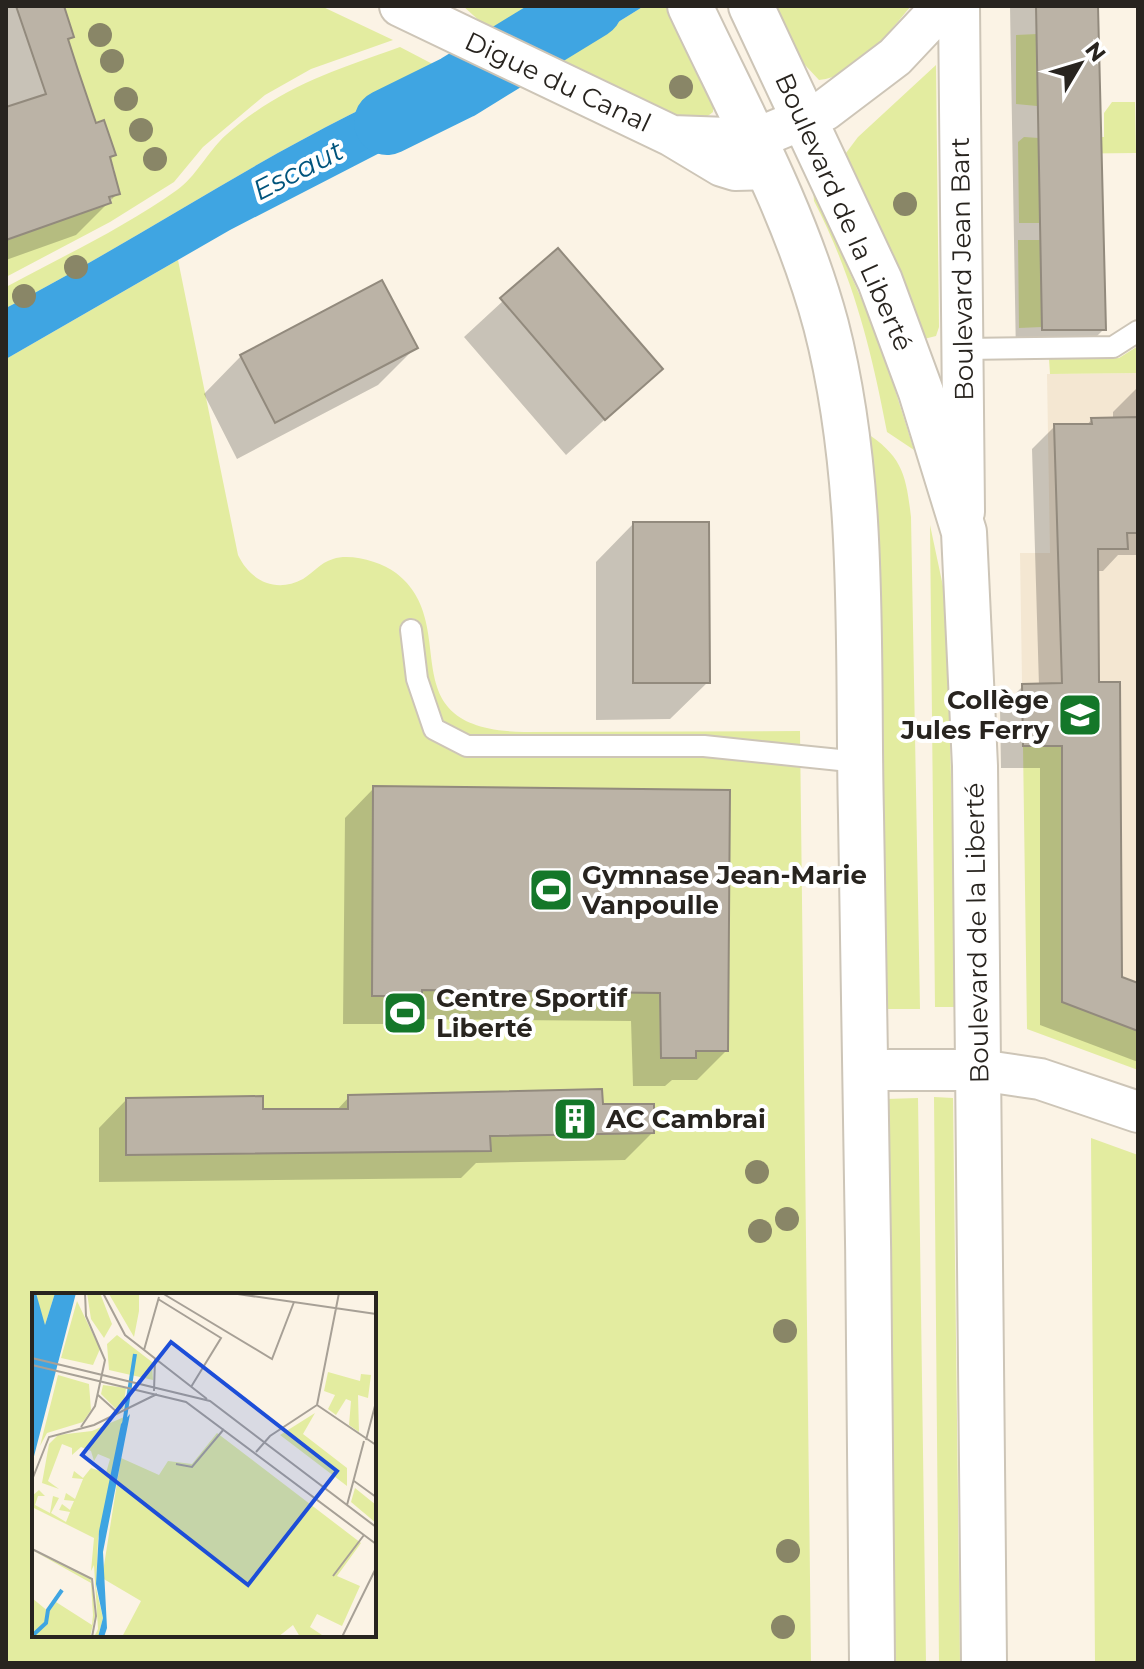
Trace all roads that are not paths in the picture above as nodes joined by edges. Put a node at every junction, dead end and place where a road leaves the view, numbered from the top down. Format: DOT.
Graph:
graph roads {
  1 [pos="400,6"];
  2 [pos="751,6"];
  3 [pos="943,6"];
  4 [pos="959,6"];
  5 [pos="692,11"];
  6 [pos="451,26"];
  7 [pos="807,118"];
  8 [pos="761,154"];
  9 [pos="1138,331"];
  10 [pos="964,349"];
  11 [pos="964,532"];
  12 [pos="411,630"];
  13 [pos="859,762"];
  14 [pos="867,1070"];
  15 [pos="979,1070"];
  16 [pos="1138,1112"];
  17 [pos="872,1663"];
  18 [pos="984,1663"];
  1 -- 6 [label="street, Digue du Canal"];
  2 -- 7 [label="main road, Boulevard de la Liberté"];
  3 -- 7 [label="street"];
  4 -- 10 [label="street, Boulevard Jean Bart"];
  5 -- 8 [label="main road, Boulevard de la Liberté"];
  6 -- 8 [label="street, Digue du Canal"];
  7 -- 8 [label="street"];
  7 -- 11 [label="main road, Boulevard de la Liberté"];
  8 -- 13 [label="main road, Boulevard de la Liberté"];
  9 -- 10 [label="lane"];
  10 -- 11 [label="street, Boulevard Jean Bart"];
  11 -- 15 [label="main road, Boulevard de la Liberté"];
  12 -- 13 [label="lane"];
  13 -- 14 [label="main road, Boulevard de la Liberté"];
  14 -- 15 [label="street"];
  14 -- 17 [label="main road, Boulevard de la Liberté"];
  15 -- 16 [label="street"];
  15 -- 18 [label="main road, Boulevard de la Liberté"];
}
